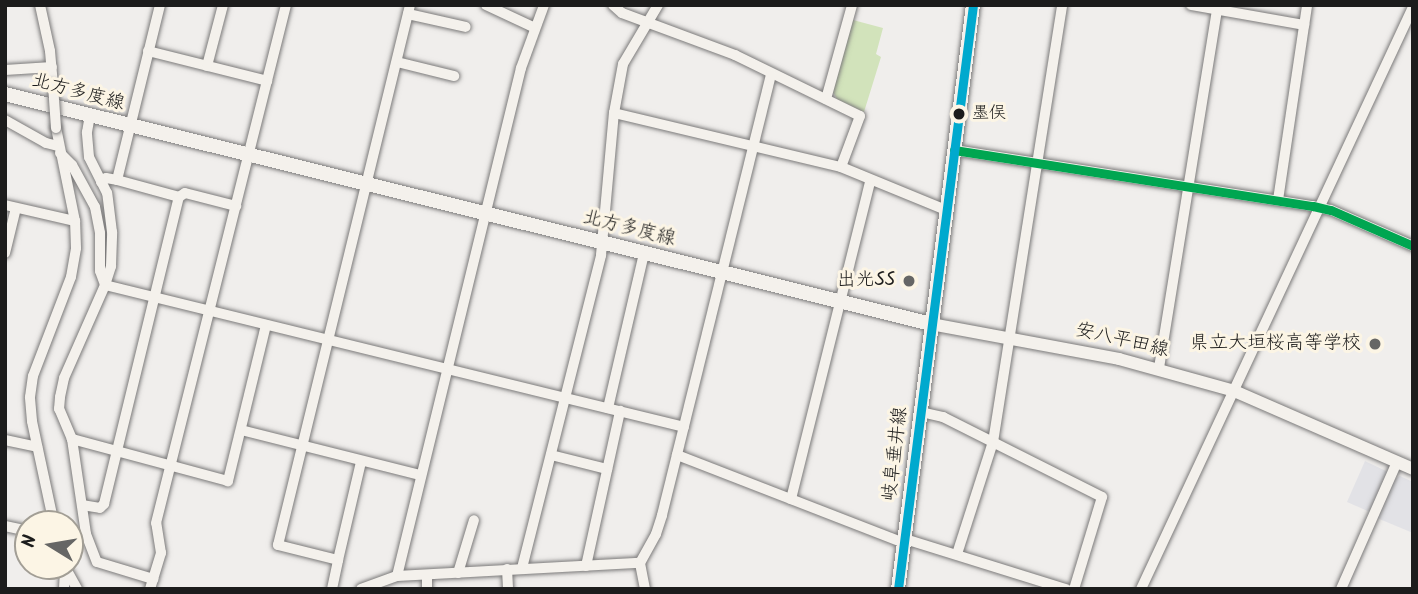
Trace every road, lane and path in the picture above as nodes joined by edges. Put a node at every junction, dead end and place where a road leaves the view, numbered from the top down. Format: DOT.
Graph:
graph roads {
  1 [pos="40,5"];
  2 [pos="160,5"];
  3 [pos="223,5"];
  4 [pos="286,5"];
  5 [pos="486,5"];
  6 [pos="544,5"];
  7 [pos="613,5"];
  8 [pos="658,5"];
  9 [pos="852,5"];
  10 [pos="973,5"];
  11 [pos="1062,5"];
  12 [pos="1191,5"];
  13 [pos="1307,5"];
  14 [pos="1218,7"];
  15 [pos="1413,7"];
  16 [pos="410,10"];
  17 [pos="649,21"];
  18 [pos="1304,25"];
  19 [pos="466,27"];
  20 [pos="533,27"];
  21 [pos="148,51"];
  22 [pos="397,62"];
  23 [pos="207,66"];
  24 [pos="52,67"];
  25 [pos="5,70"];
  26 [pos="771,74"];
  27 [pos="454,76"];
  28 [pos="267,81"];
  29 [pos="5,94"];
  30 [pos="826,99"];
  31 [pos="614,113"];
  32 [pos="90,115"];
  33 [pos="5,120"];
  34 [pos="130,126"];
  35 [pos="754,146"];
  36 [pos="59,149"];
  37 [pos="954,150"];
  38 [pos="249,155"];
  39 [pos="1037,163"];
  40 [pos="841,167"];
  41 [pos="117,180"];
  42 [pos="870,181"];
  43 [pos="101,182"];
  44 [pos="366,185"];
  45 [pos="1189,187"];
  46 [pos="179,197"];
  47 [pos="1278,200"];
  48 [pos="5,205"];
  49 [pos="236,206"];
  50 [pos="16,208"];
  51 [pos="1320,208"];
  52 [pos="946,210"];
  53 [pos="486,214"];
  54 [pos="75,221"];
  55 [pos="602,243"];
  56 [pos="1413,246"];
  57 [pos="5,253"];
  58 [pos="644,253"];
  59 [pos="723,273"];
  60 [pos="105,285"];
  61 [pos="154,298"];
  62 [pos="841,302"];
  63 [pos="209,312"];
  64 [pos="931,324"];
  65 [pos="266,326"];
  66 [pos="1010,337"];
  67 [pos="329,340"];
  68 [pos="447,369"];
  69 [pos="1159,369"];
  70 [pos="1234,391"];
  71 [pos="565,398"];
  72 [pos="608,408"];
  73 [pos="620,411"];
  74 [pos="921,412"];
  75 [pos="684,427"];
  76 [pos="241,430"];
  77 [pos="72,439"];
  78 [pos="5,440"];
  79 [pos="993,442"];
  80 [pos="303,445"];
  81 [pos="37,447"];
  82 [pos="117,452"];
  83 [pos="551,455"];
  84 [pos="677,455"];
  85 [pos="361,462"];
  86 [pos="1397,462"];
  87 [pos="170,467"];
  88 [pos="607,469"];
  89 [pos="1413,469"];
  90 [pos="420,475"];
  91 [pos="791,499"];
  92 [pos="82,505"];
  93 [pos="51,510"];
  94 [pos="474,520"];
  95 [pos="904,542"];
  96 [pos="957,554"];
  97 [pos="338,560"];
  98 [pos="640,563"];
  99 [pos="586,566"];
  100 [pos="522,568"];
  101 [pos="507,569"];
  102 [pos="458,573"];
  103 [pos="427,575"];
  104 [pos="397,576"];
  105 [pos="152,584"];
  106 [pos="378,586"];
  107 [pos="332,589"];
  108 [pos="361,589"];
  109 [pos="428,589"];
  110 [pos="508,589"];
  111 [pos="645,589"];
  112 [pos="898,589"];
  113 [pos="1066,589"];
  114 [pos="1074,589"];
  115 [pos="1141,589"];
  116 [pos="1341,589"];
  1 -- 24 [label="street"];
  2 -- 21 [label="street"];
  3 -- 23 [label="street"];
  4 -- 28 [label="street"];
  5 -- 20 [label="street"];
  6 -- 20 [label="street"];
  7 -- 17 [label="street"];
  8 -- 17 [label="street"];
  9 -- 30 [label="street"];
  10 -- 37 [label="main road"];
  11 -- 39 [label="street"];
  12 -- 14 [label="street"];
  13 -- 18 [label="street"];
  14 -- 18 [label="street"];
  14 -- 45 [label="street"];
  15 -- 51 [label="street"];
  16 -- 19 [label="street"];
  16 -- 22 [label="street"];
  17 -- 26 [label="street"];
  17 -- 31 [label="street"];
  18 -- 47 [label="street"];
  20 -- 53 [label="street"];
  21 -- 23 [label="street"];
  21 -- 34 [label="street"];
  22 -- 27 [label="street"];
  22 -- 44 [label="street"];
  23 -- 28 [label="street"];
  24 -- 25 [label="street"];
  24 -- 36 [label="street, bridge"];
  26 -- 30 [label="street"];
  26 -- 35 [label="street"];
  28 -- 38 [label="street"];
  29 -- 32 [label="main road, 北方多度線"];
  30 -- 40 [label="street"];
  31 -- 35 [label="street"];
  31 -- 55 [label="street"];
  32 -- 34 [label="main road, 北方多度線"];
  32 -- 43 [label="street"];
  33 -- 36 [label="street"];
  34 -- 38 [label="main road, 北方多度線"];
  34 -- 41 [label="street"];
  35 -- 40 [label="street"];
  35 -- 59 [label="street"];
  36 -- 54 [label="street"];
  36 -- 60 [label="street"];
  37 -- 39 [label="street"];
  37 -- 52 [label="main road"];
  38 -- 44 [label="main road, 北方多度線"];
  38 -- 49 [label="street"];
  39 -- 45 [label="street"];
  39 -- 66 [label="street"];
  40 -- 42 [label="street"];
  41 -- 43 [label="street"];
  41 -- 46 [label="street"];
  42 -- 52 [label="street"];
  42 -- 62 [label="street"];
  43 -- 60 [label="street"];
  44 -- 53 [label="main road, 北方多度線"];
  44 -- 67 [label="street"];
  45 -- 47 [label="street"];
  45 -- 69 [label="street"];
  46 -- 49 [label="street"];
  46 -- 61 [label="street"];
  47 -- 51 [label="street"];
  48 -- 50 [label="street"];
  49 -- 63 [label="street"];
  50 -- 54 [label="street"];
  50 -- 57 [label="street"];
  51 -- 56 [label="street"];
  51 -- 70 [label="street"];
  52 -- 64 [label="main road"];
  53 -- 55 [label="main road, 北方多度線"];
  53 -- 68 [label="street"];
  54 -- 81 [label="street"];
  55 -- 58 [label="main road, 北方多度線"];
  55 -- 71 [label="street"];
  58 -- 59 [label="main road, 北方多度線"];
  58 -- 72 [label="street"];
  59 -- 62 [label="main road, 北方多度線"];
  59 -- 75 [label="street"];
  60 -- 61 [label="street"];
  60 -- 77 [label="street"];
  61 -- 63 [label="street"];
  61 -- 82 [label="street"];
  62 -- 64 [label="main road, 北方多度線"];
  62 -- 91 [label="street"];
  63 -- 65 [label="street"];
  63 -- 87 [label="street"];
  64 -- 66 [label="main road, 安八平田線"];
  64 -- 74 [label="main road, 岐阜垂井線"];
  65 -- 67 [label="street"];
  65 -- 76 [label="street"];
  66 -- 69 [label="main road, 安八平田線"];
  66 -- 79 [label="street"];
  67 -- 68 [label="street"];
  67 -- 80 [label="street"];
  68 -- 71 [label="street"];
  68 -- 90 [label="street"];
  69 -- 70 [label="main road, 安八平田線"];
  70 -- 86 [label="main road, 安八平田線"];
  70 -- 115 [label="street"];
  71 -- 72 [label="street"];
  71 -- 83 [label="street"];
  72 -- 73 [label="street"];
  73 -- 75 [label="street"];
  73 -- 88 [label="street"];
  74 -- 79 [label="street"];
  74 -- 95 [label="main road, 岐阜垂井線"];
  75 -- 84 [label="street"];
  76 -- 80 [label="street"];
  76 -- 87 [label="street"];
  77 -- 82 [label="street"];
  77 -- 92 [label="street"];
  78 -- 81 [label="street"];
  79 -- 96 [label="street"];
  79 -- 114 [label="street"];
  80 -- 85 [label="street"];
  80 -- 97 [label="street"];
  81 -- 93 [label="street"];
  82 -- 87 [label="street"];
  82 -- 92 [label="street"];
  83 -- 88 [label="street"];
  83 -- 100 [label="street"];
  84 -- 91 [label="street"];
  84 -- 98 [label="street"];
  85 -- 90 [label="street"];
  85 -- 97 [label="street"];
  86 -- 89 [label="main road, 安八平田線"];
  86 -- 116 [label="street"];
  87 -- 105 [label="street"];
  88 -- 99 [label="street"];
  90 -- 104 [label="street"];
  91 -- 95 [label="street"];
  92 -- 105 [label="street"];
  94 -- 102 [label="street"];
  95 -- 96 [label="street"];
  95 -- 112 [label="main road, 岐阜垂井線"];
  96 -- 113 [label="street"];
  97 -- 107 [label="street"];
  98 -- 99 [label="street"];
  98 -- 111 [label="street"];
  99 -- 100 [label="street"];
  100 -- 101 [label="street"];
  101 -- 102 [label="street"];
  101 -- 110 [label="street"];
  102 -- 103 [label="street"];
  103 -- 104 [label="street"];
  103 -- 109 [label="street"];
  104 -- 106 [label="street"];
  106 -- 108 [label="street"];
}
